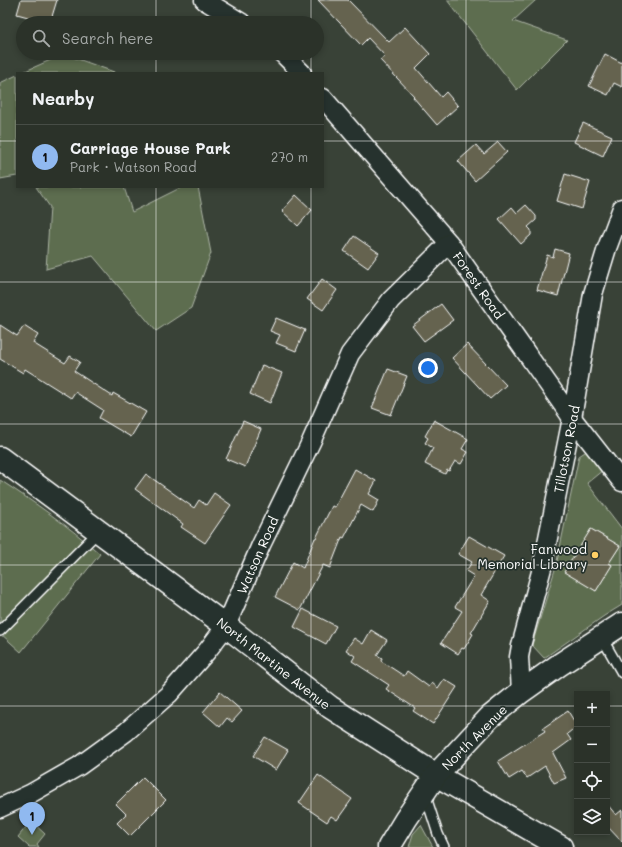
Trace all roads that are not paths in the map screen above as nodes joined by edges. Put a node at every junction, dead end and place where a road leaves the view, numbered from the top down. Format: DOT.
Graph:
graph roads {
  1 [pos="204,0"];
  2 [pos="230,16"];
  3 [pos="289,60"];
  4 [pos="301,72"];
  5 [pos="324,99"];
  6 [pos="622,208"];
  7 [pos="449,243"];
  8 [pos="572,418"];
  9 [pos="0,458"];
  10 [pos="622,482"];
  11 [pos="99,531"];
  12 [pos="622,624"];
  13 [pos="226,626"];
  14 [pos="0,631"];
  15 [pos="602,638"];
  16 [pos="622,673"];
  17 [pos="521,692"];
  18 [pos="430,784"];
  19 [pos="0,808"];
  20 [pos="389,847"];
  21 [pos="444,847"];
  22 [pos="561,847"];
  1 -- 2 [label="street"];
  3 -- 4 [label="street"];
  5 -- 7 [label="street, Forest Road"];
  6 -- 8 [label="street, Tillotson Road"];
  7 -- 8 [label="street, Forest Road"];
  7 -- 13 [label="street, Watson Road"];
  8 -- 10 [label="street, Forest Road"];
  8 -- 17 [label="street, Tillotson Road"];
  9 -- 11 [label="main road, North Martine Avenue"];
  11 -- 13 [label="main road, North Martine Avenue"];
  11 -- 14 [label="lane"];
  12 -- 15 [label="main road, North Avenue"];
  13 -- 18 [label="main road, North Martine Avenue"];
  13 -- 19 [label="street, Watson Road"];
  15 -- 16 [label="lane"];
  15 -- 17 [label="main road, North Avenue"];
  17 -- 18 [label="main road, North Avenue"];
  18 -- 20 [label="main road, North Avenue"];
  18 -- 21 [label="lane"];
  18 -- 22 [label="main road, North Martine Avenue"];
}
